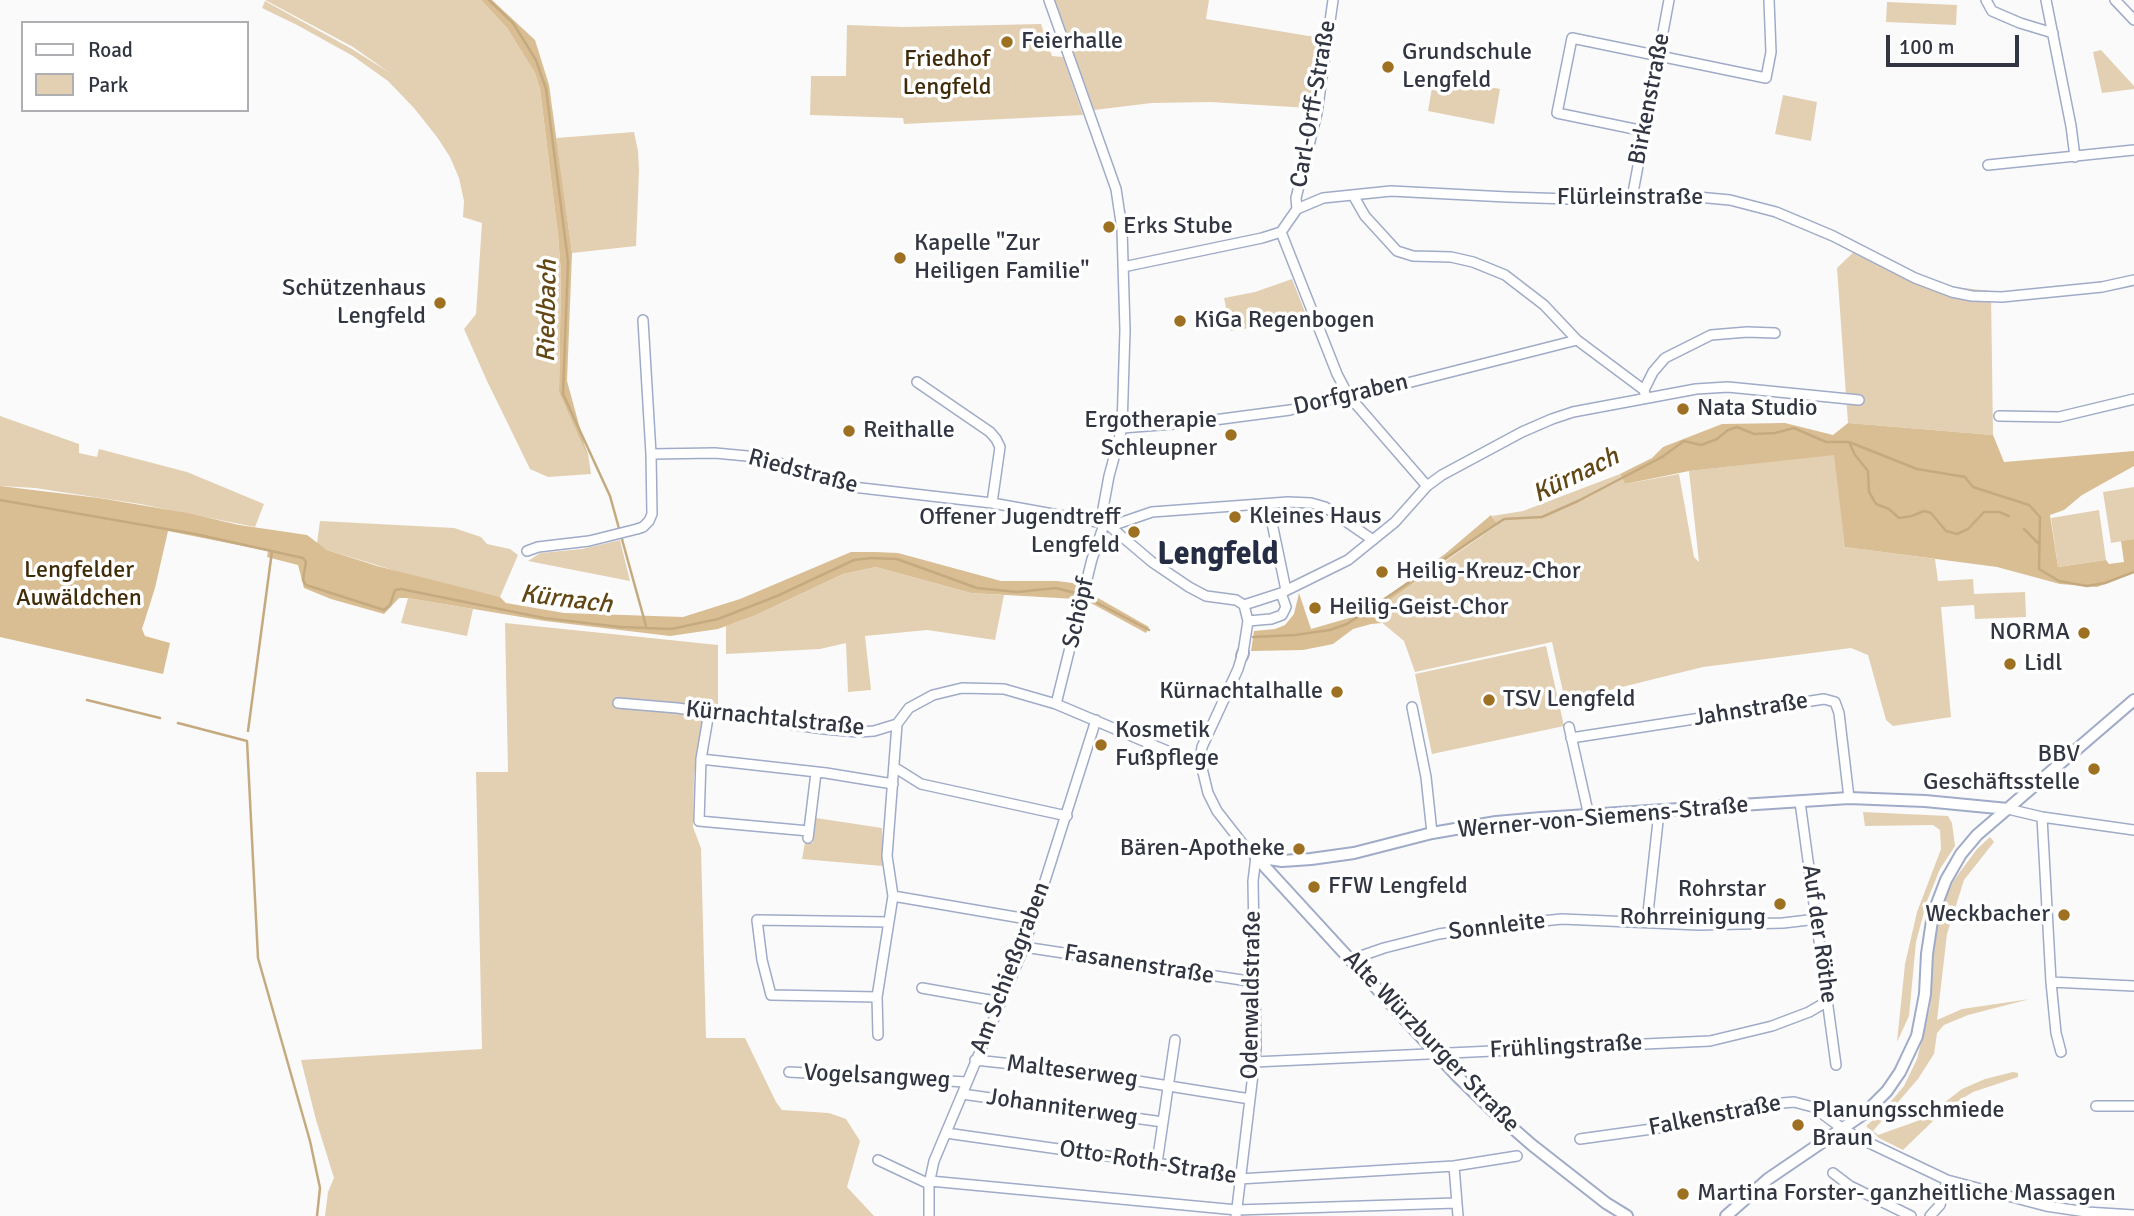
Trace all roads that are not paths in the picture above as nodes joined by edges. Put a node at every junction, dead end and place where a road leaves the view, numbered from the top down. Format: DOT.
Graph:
graph roads {
  1 [pos="1049,0"];
  2 [pos="1333,0"];
  3 [pos="1669,0"];
  4 [pos="1769,0"];
  5 [pos="1986,0"];
  6 [pos="2046,0"];
  7 [pos="2115,0"];
  8 [pos="2134,20"];
  9 [pos="2053,33"];
  10 [pos="1658,56"];
  11 [pos="1644,131"];
  12 [pos="2134,150"];
  13 [pos="2075,157"];
  14 [pos="1988,165"];
  15 [pos="1353,195"];
  16 [pos="1632,198"];
  17 [pos="1297,209"];
  18 [pos="1281,232"];
  19 [pos="1123,267"];
  20 [pos="2134,280"];
  21 [pos="643,320"];
  22 [pos="1775,334"];
  23 [pos="1577,340"];
  24 [pos="917,382"];
  25 [pos="1645,394"];
  26 [pos="1348,395"];
  27 [pos="2134,398"];
  28 [pos="1859,400"];
  29 [pos="1999,416"];
  30 [pos="1122,428"];
  31 [pos="651,454"];
  32 [pos="1427,486"];
  33 [pos="992,503"];
  34 [pos="1268,504"];
  35 [pos="1105,522"];
  36 [pos="1373,540"];
  37 [pos="527,551"];
  38 [pos="1284,591"];
  39 [pos="1244,605"];
  40 [pos="1248,621"];
  41 [pos="2134,700"];
  42 [pos="618,703"];
  43 [pos="1056,704"];
  44 [pos="1412,706"];
  45 [pos="709,712"];
  46 [pos="1096,720"];
  47 [pos="897,724"];
  48 [pos="1569,727"];
  49 [pos="1571,738"];
  50 [pos="701,759"];
  51 [pos="1199,760"];
  52 [pos="894,767"];
  53 [pos="816,773"];
  54 [pos="892,784"];
  55 [pos="1849,798"];
  56 [pos="1800,802"];
  57 [pos="2008,809"];
  58 [pos="1660,812"];
  59 [pos="1067,816"];
  60 [pos="1589,816"];
  61 [pos="2042,817"];
  62 [pos="2134,830"];
  63 [pos="1432,832"];
  64 [pos="1256,858"];
  65 [pos="1282,860"];
  66 [pos="1279,882"];
  67 [pos="893,896"];
  68 [pos="1817,919"];
  69 [pos="1032,920"];
  70 [pos="889,922"];
  71 [pos="1647,922"];
  72 [pos="1024,947"];
  73 [pos="1353,962"];
  74 [pos="1255,982"];
  75 [pos="2051,982"];
  76 [pos="2134,986"];
  77 [pos="922,988"];
  78 [pos="877,997"];
  79 [pos="1828,1001"];
  80 [pos="1001,1002"];
  81 [pos="878,1035"];
  82 [pos="1175,1040"];
  83 [pos="2060,1052"];
  84 [pos="1439,1055"];
  85 [pos="975,1060"];
  86 [pos="1254,1062"];
  87 [pos="1836,1065"];
  88 [pos="789,1072"];
  89 [pos="966,1082"];
  90 [pos="1169,1086"];
  91 [pos="961,1094"];
  92 [pos="1250,1099"];
  93 [pos="2134,1106"];
  94 [pos="2096,1107"];
  95 [pos="1163,1122"];
  96 [pos="1843,1129"];
  97 [pos="946,1133"];
  98 [pos="1580,1139"];
  99 [pos="1517,1156"];
  100 [pos="878,1160"];
  101 [pos="1157,1163"];
  102 [pos="1454,1166"];
  103 [pos="1833,1173"];
  104 [pos="1239,1179"];
  105 [pos="1947,1180"];
  106 [pos="930,1183"];
  107 [pos="1456,1203"];
  108 [pos="1236,1213"];
  109 [pos="2134,1215"];
  110 [pos="929,1216"];
  111 [pos="1458,1216"];
  112 [pos="1627,1216"];
  113 [pos="1726,1216"];
  114 [pos="1911,1216"];
  115 [pos="1930,1216"];
  1 -- 19 [label="street, Schöpf"];
  2 -- 17 [label="street, Carl-Orff-Straße"];
  3 -- 10 [label="street, Birkenstraße"];
  4 -- 10 [label="street"];
  5 -- 9 [label="street"];
  6 -- 9 [label="street"];
  7 -- 8 [label="street"];
  9 -- 13 [label="street"];
  10 -- 11 [label="street, Birkenstraße"];
  10 -- 11 [label="street"];
  11 -- 16 [label="street, Birkenstraße"];
  12 -- 13 [label="street"];
  13 -- 14 [label="street"];
  15 -- 16 [label="street, Flürleinstraße"];
  15 -- 17 [label="street, Flürleinstraße"];
  15 -- 23 [label="street"];
  16 -- 20 [label="street, Flürleinstraße"];
  17 -- 18 [label="street"];
  18 -- 19 [label="street"];
  18 -- 26 [label="street"];
  19 -- 30 [label="street, Schöpf"];
  21 -- 31 [label="street"];
  22 -- 25 [label="street"];
  23 -- 25 [label="street"];
  23 -- 26 [label="street, Dorfgraben"];
  24 -- 33 [label="street"];
  25 -- 28 [label="street"];
  25 -- 32 [label="street"];
  26 -- 30 [label="street, Dorfgraben"];
  26 -- 32 [label="street"];
  27 -- 29 [label="street"];
  30 -- 35 [label="street, Schöpf"];
  31 -- 33 [label="street, Riedstraße"];
  31 -- 37 [label="street"];
  32 -- 36 [label="street"];
  33 -- 35 [label="street, Riedstraße"];
  34 -- 35 [label="street"];
  34 -- 36 [label="street"];
  34 -- 38 [label="street"];
  35 -- 39 [label="street"];
  35 -- 43 [label="street, Schöpf"];
  36 -- 38 [label="street"];
  38 -- 39 [label="street"];
  38 -- 40 [label="street"];
  39 -- 40 [label="street"];
  40 -- 51 [label="street"];
  41 -- 57 [label="street"];
  42 -- 45 [label="street, Kürnachtalstraße"];
  43 -- 46 [label="street, Kürnachtalstraße"];
  43 -- 47 [label="street, Kürnachtalstraße"];
  44 -- 63 [label="street"];
  45 -- 47 [label="street, Kürnachtalstraße"];
  45 -- 50 [label="street"];
  46 -- 51 [label="street, Kürnachtalstraße"];
  46 -- 59 [label="street, Am Schießgraben"];
  47 -- 52 [label="street"];
  48 -- 49 [label="street"];
  49 -- 55 [label="street, Jahnstraße"];
  49 -- 60 [label="street"];
  50 -- 53 [label="street"];
  50 -- 53 [label="street"];
  51 -- 64 [label="street"];
  52 -- 54 [label="street"];
  52 -- 59 [label="street"];
  53 -- 54 [label="street"];
  54 -- 67 [label="street"];
  55 -- 56 [label="street, Werner-von-Siemens-Straße"];
  55 -- 57 [label="street, Werner-von-Siemens-Straße"];
  56 -- 58 [label="street, Werner-von-Siemens-Straße"];
  56 -- 68 [label="street, Auf der Röthe"];
  57 -- 61 [label="street"];
  57 -- 96 [label="street"];
  58 -- 60 [label="street, Werner-von-Siemens-Straße"];
  58 -- 71 [label="street"];
  59 -- 69 [label="street, Am Schießgraben"];
  60 -- 63 [label="street, Werner-von-Siemens-Straße"];
  61 -- 62 [label="street"];
  61 -- 75 [label="street"];
  63 -- 65 [label="street, Werner-von-Siemens-Straße"];
  64 -- 65 [label="street, Werner-von-Siemens-Straße"];
  64 -- 66 [label="street, Alte Würzburger Straße"];
  64 -- 74 [label="street, Odenwaldstraße"];
  65 -- 66 [label="street"];
  66 -- 73 [label="street, Alte Würzburger Straße"];
  67 -- 69 [label="street"];
  67 -- 70 [label="street"];
  68 -- 71 [label="street, Sonnleite"];
  68 -- 79 [label="street, Auf der Röthe"];
  69 -- 72 [label="street, Am Schießgraben"];
  70 -- 78 [label="street"];
  70 -- 78 [label="street"];
  71 -- 73 [label="street, Sonnleite"];
  72 -- 74 [label="street, Fasanenstraße"];
  72 -- 80 [label="street, Am Schießgraben"];
  73 -- 84 [label="street, Alte Würzburger Straße"];
  74 -- 86 [label="street, Odenwaldstraße"];
  75 -- 76 [label="street"];
  75 -- 83 [label="street"];
  77 -- 80 [label="street"];
  78 -- 81 [label="street"];
  79 -- 84 [label="street, Frühlingstraße"];
  79 -- 87 [label="street, Auf der Röthe"];
  80 -- 85 [label="street, Am Schießgraben"];
  82 -- 90 [label="street, Malteserweg"];
  84 -- 86 [label="street, Frühlingstraße"];
  84 -- 112 [label="street, Alte Würzburger Straße"];
  85 -- 89 [label="street, Am Schießgraben"];
  85 -- 90 [label="street, Malteserweg"];
  86 -- 92 [label="street, Odenwaldstraße"];
  88 -- 89 [label="street, Vogelsangweg"];
  89 -- 91 [label="street, Am Schießgraben"];
  90 -- 92 [label="street, Malteserweg"];
  90 -- 95 [label="street, Malteserweg"];
  91 -- 95 [label="street, Johanniterweg"];
  91 -- 97 [label="street, Am Schießgraben"];
  92 -- 104 [label="street, Odenwaldstraße"];
  93 -- 94 [label="street"];
  95 -- 101 [label="street, Malteserweg"];
  96 -- 98 [label="street, Falkenstraße"];
  96 -- 105 [label="street, Falkenstraße"];
  96 -- 113 [label="street"];
  97 -- 101 [label="street, Otto-Roth-Straße"];
  97 -- 106 [label="street, Am Schießgraben"];
  99 -- 102 [label="street, Otto-Roth-Straße"];
  100 -- 106 [label="street"];
  101 -- 104 [label="street, Otto-Roth-Straße"];
  102 -- 104 [label="street, Otto-Roth-Straße"];
  102 -- 107 [label="street"];
  103 -- 114 [label="street"];
  104 -- 108 [label="street, Odenwaldstraße"];
  105 -- 109 [label="street, Falkenstraße"];
  105 -- 115 [label="street"];
  106 -- 108 [label="street"];
  106 -- 110 [label="street, Am Schießgraben"];
  107 -- 108 [label="street"];
  107 -- 111 [label="street"];
}
